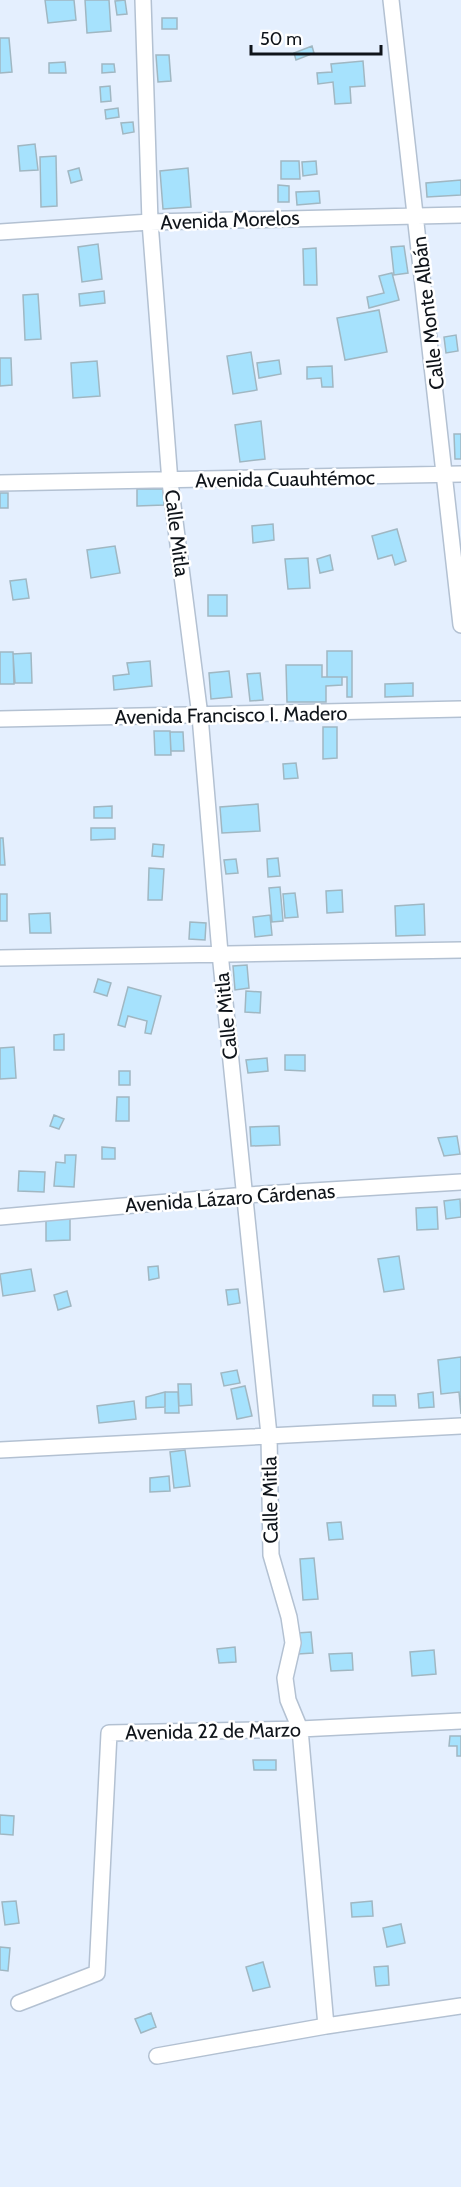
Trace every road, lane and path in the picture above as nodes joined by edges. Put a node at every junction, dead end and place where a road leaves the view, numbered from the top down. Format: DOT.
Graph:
graph roads {
  1 [pos="143,0"];
  2 [pos="392,0"];
  3 [pos="416,214"];
  4 [pos="461,215"];
  5 [pos="150,222"];
  6 [pos="0,232"];
  7 [pos="454,474"];
  8 [pos="170,482"];
  9 [pos="0,483"];
  10 [pos="461,626"];
  11 [pos="461,709"];
  12 [pos="200,716"];
  13 [pos="0,719"];
  14 [pos="461,950"];
  15 [pos="220,953"];
  16 [pos="0,958"];
  17 [pos="461,1182"];
  18 [pos="246,1195"];
  19 [pos="0,1217"];
  20 [pos="461,1426"];
  21 [pos="269,1435"];
  22 [pos="0,1450"];
  23 [pos="461,1721"];
  24 [pos="300,1729"];
  25 [pos="18,2003"];
  26 [pos="461,2006"];
  27 [pos="326,2026"];
  28 [pos="157,2056"];
  1 -- 5 [label="street, Calle Mitla"];
  2 -- 3 [label="street, Calle Monte Albán"];
  3 -- 4 [label="street, Avenida Morelos"];
  3 -- 5 [label="street, Avenida Morelos"];
  3 -- 7 [label="street, Calle Monte Albán"];
  5 -- 6 [label="street, Avenida Morelos"];
  5 -- 8 [label="street, Calle Mitla"];
  7 -- 8 [label="street, Avenida Cuauhtémoc"];
  7 -- 10 [label="street, Calle Monte Albán"];
  8 -- 9 [label="street, Avenida Cuauhtémoc"];
  8 -- 12 [label="street, Calle Mitla"];
  11 -- 12 [label="street, Avenida Francisco I. Madero"];
  12 -- 13 [label="street, Avenida Francisco I. Madero"];
  12 -- 15 [label="street, Calle Mitla"];
  14 -- 15 [label="street"];
  15 -- 16 [label="street"];
  15 -- 18 [label="street, Calle Mitla"];
  17 -- 18 [label="street, Avenida Lázaro Cárdenas"];
  18 -- 19 [label="street, Avenida Lázaro Cárdenas"];
  18 -- 21 [label="street, Calle Mitla"];
  20 -- 21 [label="street"];
  21 -- 22 [label="street"];
  21 -- 24 [label="street, Calle Mitla"];
  23 -- 24 [label="street, Avenida 22 de Marzo"];
  24 -- 25 [label="street, Avenida 22 de Marzo"];
  24 -- 27 [label="street, Calle Mitla"];
  26 -- 27 [label="street"];
  27 -- 28 [label="street"];
}
